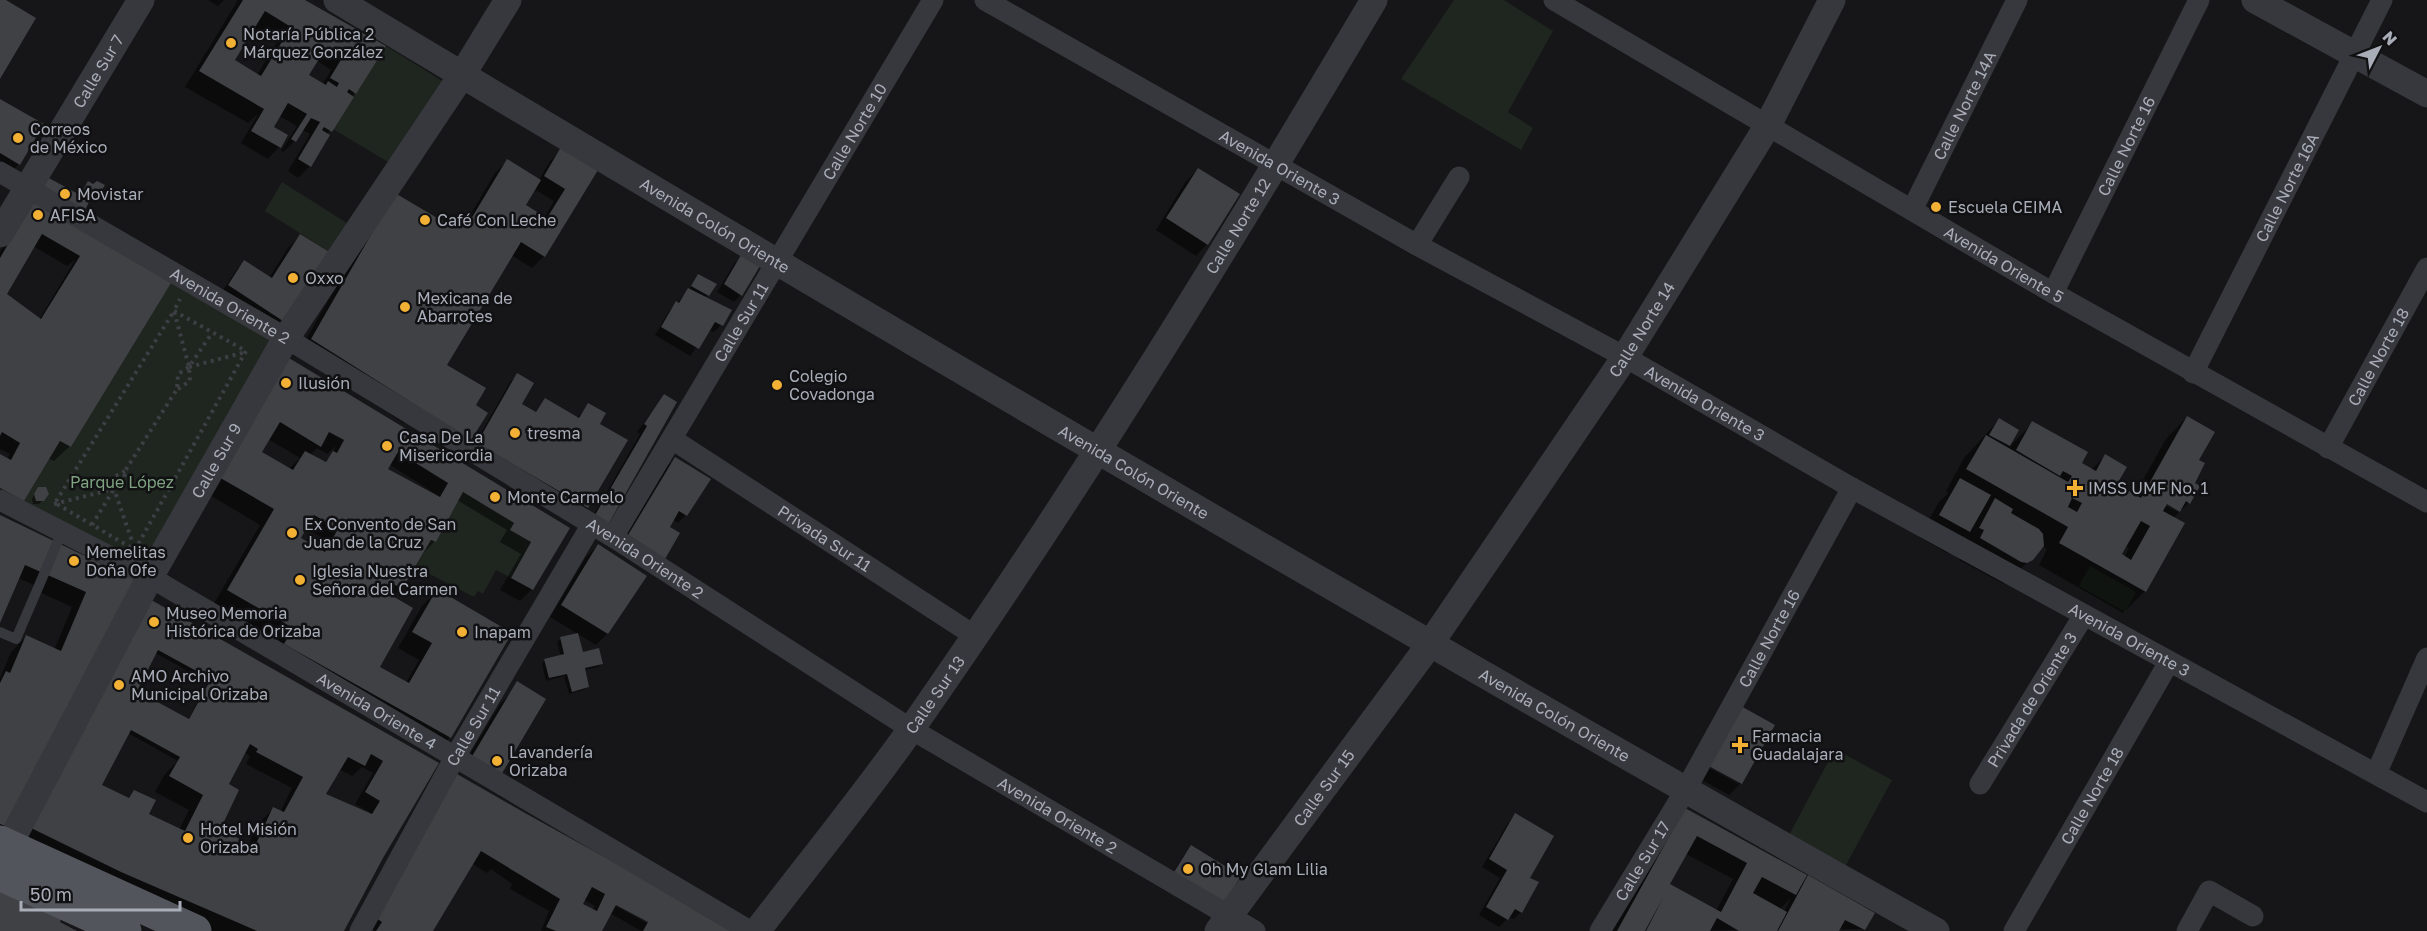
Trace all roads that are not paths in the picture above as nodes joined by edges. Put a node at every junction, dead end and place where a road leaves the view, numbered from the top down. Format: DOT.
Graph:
graph roads {
  1 [pos="141,0"];
  2 [pos="337,0"];
  3 [pos="508,0"];
  4 [pos="933,0"];
  5 [pos="985,0"];
  6 [pos="1374,0"];
  7 [pos="1554,0"];
  8 [pos="1832,0"];
  9 [pos="2017,0"];
  10 [pos="2199,0"];
  11 [pos="2255,0"];
  12 [pos="2382,0"];
  13 [pos="2354,55"];
  14 [pos="462,75"];
  15 [pos="2427,94"];
  16 [pos="1768,125"];
  17 [pos="1277,164"];
  18 [pos="0,172"];
  19 [pos="1459,177"];
  20 [pos="27,188"];
  21 [pos="1912,210"];
  22 [pos="0,234"];
  23 [pos="1417,245"];
  24 [pos="777,262"];
  25 [pos="2427,268"];
  26 [pos="2053,293"];
  27 [pos="286,338"];
  28 [pos="1624,357"];
  29 [pos="2193,373"];
  30 [pos="672,439"];
  31 [pos="2328,448"];
  32 [pos="1099,450"];
  33 [pos="1852,488"];
  34 [pos="0,501"];
  35 [pos="2427,502"];
  36 [pos="592,525"];
  37 [pos="62,532"];
  38 [pos="613,537"];
  39 [pos="150,577"];
  40 [pos="2084,615"];
  41 [pos="0,632"];
  42 [pos="975,636"];
  43 [pos="1430,644"];
  44 [pos="2427,658"];
  45 [pos="2169,662"];
  46 [pos="912,729"];
  47 [pos="455,757"];
  48 [pos="2376,774"];
  49 [pos="1980,784"];
  50 [pos="1685,791"];
  51 [pos="2427,802"];
  52 [pos="2,856"];
  53 [pos="2253,916"];
  54 [pos="1223,924"];
  55 [pos="125,931"];
  56 [pos="195,931"];
  57 [pos="360,931"];
  58 [pos="750,931"];
  59 [pos="757,931"];
  60 [pos="1255,931"];
  61 [pos="1600,931"];
  62 [pos="1936,931"];
  63 [pos="2014,931"];
  64 [pos="2187,931"];
  1 -- 20 [label="street, Calle Sur 7"];
  2 -- 14 [label="street, Avenida Colón Oriente"];
  3 -- 14 [label="street, Calle Sur 9"];
  4 -- 24 [label="street, Calle Norte 10"];
  5 -- 17 [label="street, Avenida Oriente 3"];
  6 -- 17 [label="street, Calle Norte 12"];
  7 -- 16 [label="street, Avenida Oriente 5"];
  8 -- 16 [label="street, Calle Norte 14"];
  9 -- 21 [label="street, Calle Norte 14A"];
  10 -- 26 [label="street, Calle Norte 16"];
  11 -- 13 [label="street"];
  12 -- 13 [label="street, Calle Norte 16A"];
  13 -- 15 [label="street"];
  13 -- 29 [label="street, Calle Norte 16A"];
  14 -- 24 [label="street, Avenida Colón Oriente"];
  14 -- 27 [label="street, Calle Sur 9"];
  16 -- 21 [label="street, Avenida Oriente 5"];
  16 -- 28 [label="street, Calle Norte 14"];
  17 -- 23 [label="street, Avenida Oriente 3"];
  17 -- 32 [label="street, Calle Norte 12"];
  18 -- 20 [label="street, Avenida Oriente 2"];
  19 -- 23 [label="street"];
  20 -- 22 [label="street, Calle Sur 7"];
  20 -- 27 [label="street, Avenida Oriente 2"];
  21 -- 26 [label="street, Avenida Oriente 5"];
  23 -- 28 [label="street, Avenida Oriente 3"];
  24 -- 30 [label="street, Calle Sur 11"];
  24 -- 32 [label="street, Avenida Colón Oriente"];
  25 -- 31 [label="street, Calle Norte 18"];
  26 -- 29 [label="street, Avenida Oriente 5"];
  27 -- 36 [label="street, Avenida Oriente 2"];
  27 -- 39 [label="street, Calle Sur 9"];
  28 -- 33 [label="street, Avenida Oriente 3"];
  28 -- 43 [label="street, Calle Norte 14"];
  29 -- 31 [label="street, Avenida Oriente 5"];
  30 -- 38 [label="street, Calle Sur 11"];
  30 -- 42 [label="street, Privada Sur 11"];
  31 -- 35 [label="street, Avenida Oriente 5"];
  32 -- 42 [label="street, Calle Sur 13"];
  32 -- 43 [label="street, Avenida Colón Oriente"];
  33 -- 40 [label="street, Avenida Oriente 3"];
  33 -- 50 [label="street, Calle Norte 16"];
  34 -- 37 [label="street, Avenida Oriente 4"];
  36 -- 38 [label="street, Avenida Oriente 2"];
  36 -- 47 [label="street, Calle Sur 11"];
  37 -- 39 [label="street, Avenida Oriente 4"];
  37 -- 41 [label="lane"];
  38 -- 46 [label="street, Avenida Oriente 2"];
  39 -- 47 [label="street, Avenida Oriente 4"];
  39 -- 52 [label="street, Calle Sur 9"];
  40 -- 45 [label="street, Avenida Oriente 3"];
  40 -- 49 [label="street, Privada de Oriente 3"];
  42 -- 46 [label="street, Calle Sur 13"];
  43 -- 50 [label="street, Avenida Colón Oriente"];
  43 -- 54 [label="street, Calle Sur 15"];
  44 -- 48 [label="street"];
  45 -- 48 [label="street, Avenida Oriente 3"];
  45 -- 63 [label="street, Calle Norte 18"];
  46 -- 54 [label="street, Avenida Oriente 2"];
  46 -- 59 [label="street, Calle Sur 13"];
  47 -- 57 [label="street, Calle Sur 11"];
  47 -- 58 [label="street, Avenida Oriente 4"];
  48 -- 51 [label="street, Avenida Oriente 3"];
  50 -- 61 [label="street, Calle Sur 17"];
  50 -- 62 [label="street, Avenida Colón Oriente"];
  52 -- 55 [label="main road"];
  52 -- 56 [label="main road"];
  53 -- 64 [label="street"];
  54 -- 60 [label="street, Avenida Oriente 2"];
}
